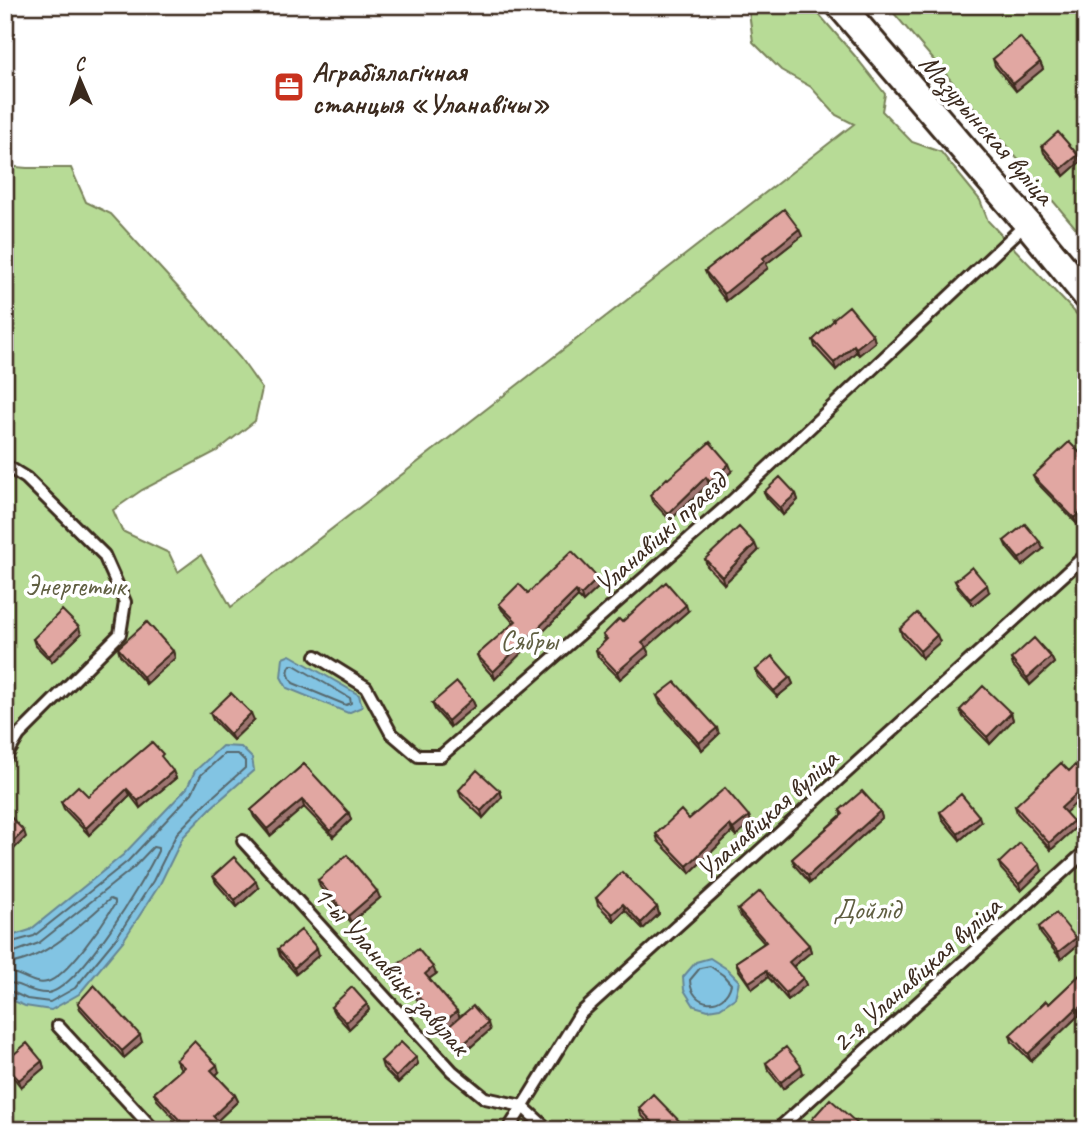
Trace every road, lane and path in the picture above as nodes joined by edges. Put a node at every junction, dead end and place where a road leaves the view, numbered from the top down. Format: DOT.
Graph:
graph roads {
  1 [pos="840,5"];
  2 [pos="1027,223"];
  3 [pos="1086,295"];
  4 [pos="5,465"];
  5 [pos="1086,555"];
  6 [pos="316,656"];
  7 [pos="5,758"];
  8 [pos="243,841"];
  9 [pos="1086,851"];
  10 [pos="58,1026"];
  11 [pos="522,1106"];
  12 [pos="153,1130"];
  13 [pos="508,1130"];
  14 [pos="548,1130"];
  15 [pos="777,1130"];
  1 -- 2 [label="street, Мазурынская вуліца"];
  2 -- 3 [label="street, Мазурынская вуліца"];
  2 -- 6 [label="lane, Уланавіцкі праезд"];
  4 -- 7 [label="lane"];
  5 -- 11 [label="lane, Уланавіцкая вуліца"];
  8 -- 11 [label="lane, 1-ы Уланавіцкі завулак"];
  9 -- 15 [label="lane, 2-я Уланавіцкая вуліца"];
  10 -- 12 [label="lane"];
  11 -- 13 [label="lane, Уланавіцкая вуліца"];
  11 -- 14 [label="lane"];
}
